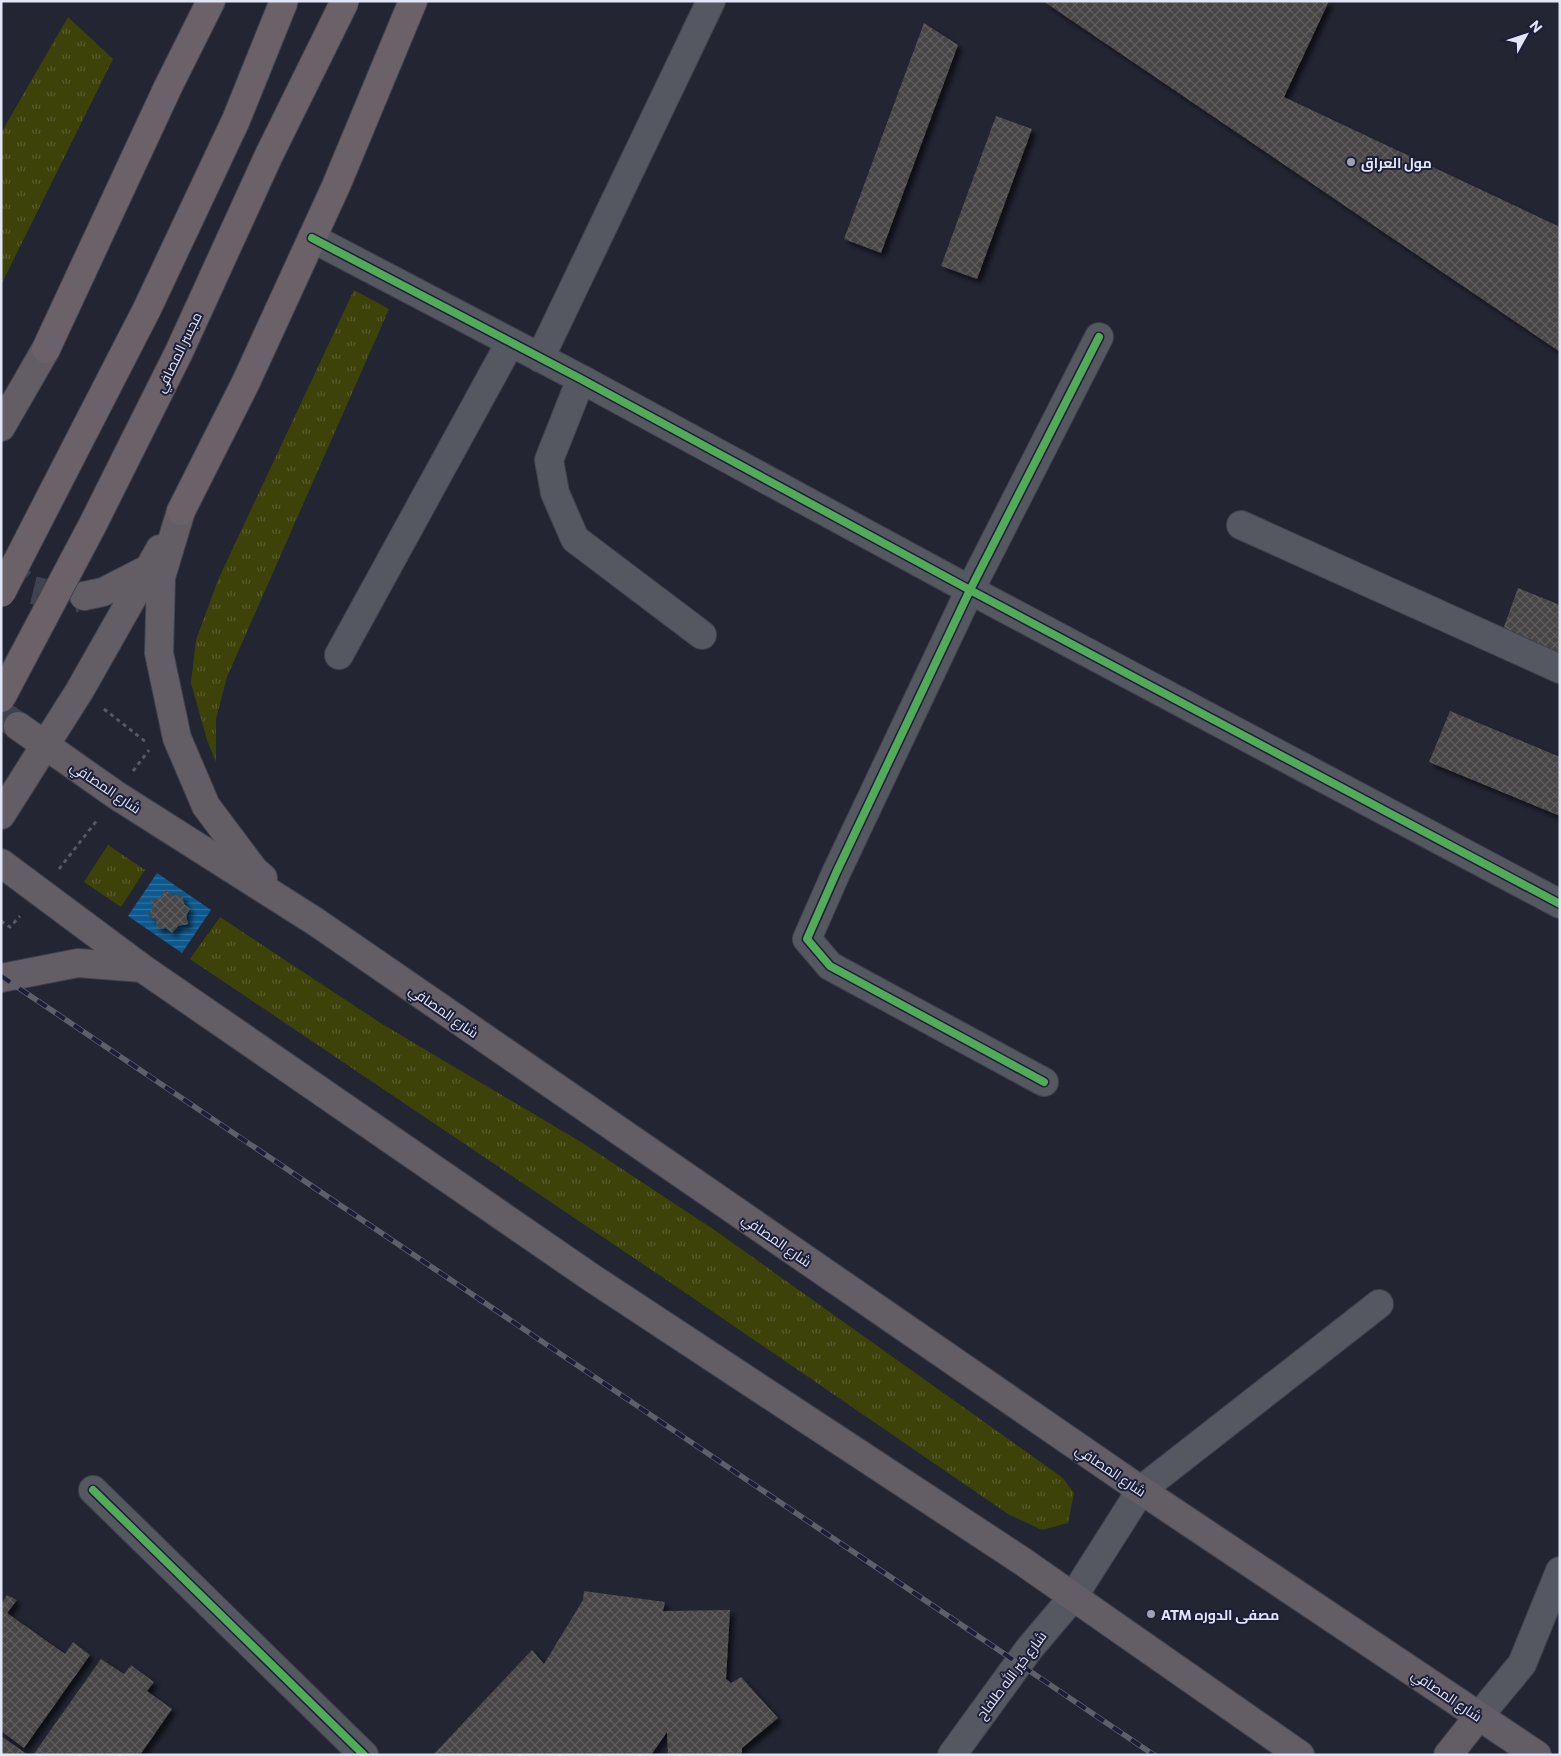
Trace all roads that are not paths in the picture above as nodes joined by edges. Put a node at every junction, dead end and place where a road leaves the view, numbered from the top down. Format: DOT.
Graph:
graph roads {
  1 [pos="211,1"];
  2 [pos="284,1"];
  3 [pos="345,1"];
  4 [pos="413,1"];
  5 [pos="712,1"];
  6 [pos="312,238"];
  7 [pos="1099,337"];
  8 [pos="510,342"];
  9 [pos="46,349"];
  10 [pos="540,358"];
  11 [pos="581,379"];
  12 [pos="3,417"];
  13 [pos="181,511"];
  14 [pos="1241,525"];
  15 [pos="150,568"];
  16 [pos="970,590"];
  17 [pos="1,593"];
  18 [pos="84,596"];
  19 [pos="702,635"];
  20 [pos="339,655"];
  21 [pos="1560,669"];
  22 [pos="1,698"];
  23 [pos="18,726"];
  24 [pos="45,745"];
  25 [pos="1,815"];
  26 [pos="1,863"];
  27 [pos="1560,904"];
  28 [pos="316,922"];
  29 [pos="142,968"];
  30 [pos="1,978"];
  31 [pos="1044,1082"];
  32 [pos="1380,1304"];
  33 [pos="93,1490"];
  34 [pos="1140,1490"];
  35 [pos="1560,1571"];
  36 [pos="1073,1597"];
  37 [pos="1479,1716"];
  38 [pos="364,1755"];
  39 [pos="952,1755"];
  40 [pos="1300,1755"];
  41 [pos="1448,1755"];
  42 [pos="1537,1755"];
  1 -- 9 [label="highway"];
  2 -- 17 [label="highway, bridge"];
  3 -- 22 [label="highway, مجسر المصافي, bridge"];
  4 -- 6 [label="highway"];
  5 -- 10 [label="street"];
  6 -- 8 [label="street"];
  6 -- 13 [label="highway"];
  7 -- 16 [label="street"];
  8 -- 10 [label="street"];
  8 -- 20 [label="street"];
  9 -- 12 [label="main road"];
  10 -- 11 [label="street"];
  11 -- 16 [label="street"];
  11 -- 19 [label="street"];
  13 -- 15 [label="main road"];
  13 -- 28 [label="main road"];
  14 -- 21 [label="street"];
  15 -- 18 [label="main road"];
  15 -- 24 [label="main road"];
  16 -- 27 [label="street"];
  16 -- 31 [label="street"];
  23 -- 24 [label="main road, شارع المصافي"];
  24 -- 25 [label="main road"];
  24 -- 28 [label="main road, شارع المصافي"];
  26 -- 29 [label="main road"];
  28 -- 34 [label="main road, شارع المصافي"];
  29 -- 30 [label="main road"];
  29 -- 36 [label="main road"];
  32 -- 34 [label="street"];
  33 -- 38 [label="street"];
  34 -- 36 [label="street, شارع خير الله طلفاح"];
  34 -- 37 [label="main road, شارع المصافي"];
  35 -- 37 [label="street"];
  36 -- 39 [label="street, شارع خير الله طلفاح"];
  36 -- 40 [label="main road"];
  37 -- 41 [label="main road"];
  37 -- 42 [label="main road, شارع المصافي"];
}
